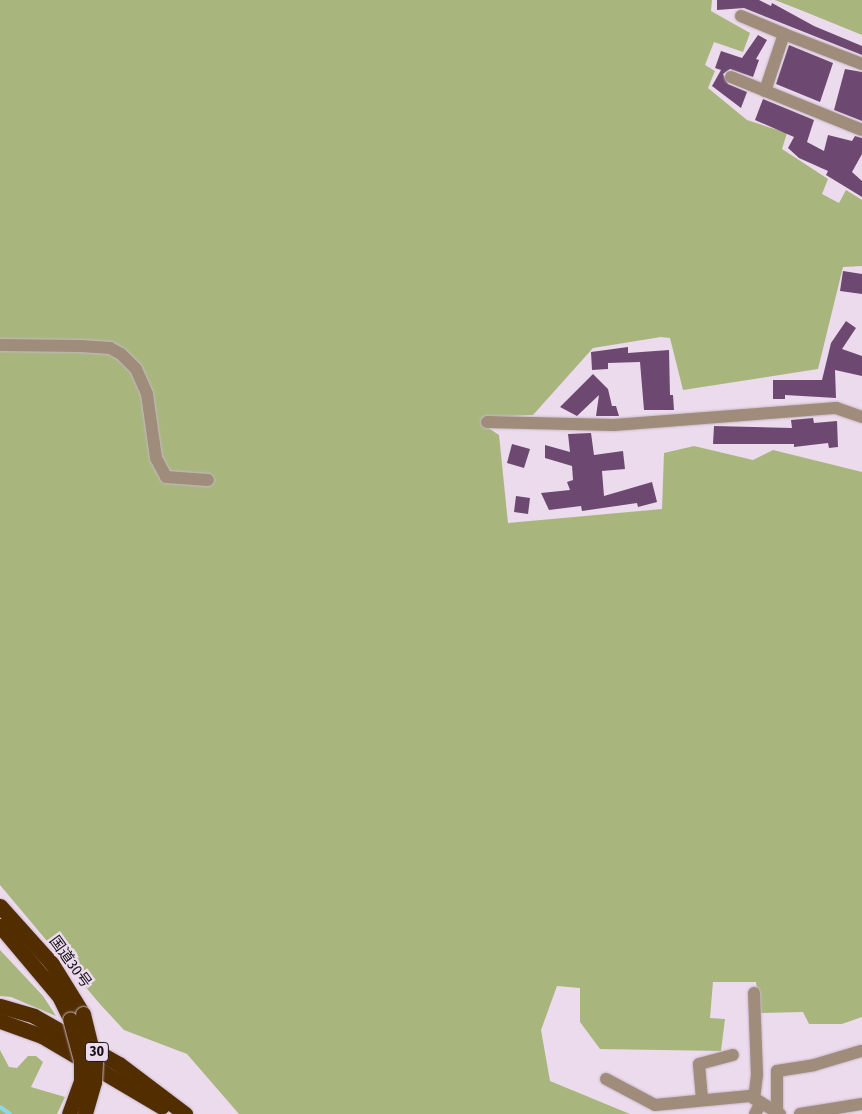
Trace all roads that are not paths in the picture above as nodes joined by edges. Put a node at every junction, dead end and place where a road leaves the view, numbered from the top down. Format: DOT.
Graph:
graph roads {
  1 [pos="742,16"];
  2 [pos="784,34"];
  3 [pos="862,64"];
  4 [pos="731,77"];
  5 [pos="765,91"];
  6 [pos="862,130"];
  7 [pos="0,345"];
  8 [pos="862,418"];
  9 [pos="487,422"];
  10 [pos="208,480"];
  11 [pos="0,906"];
  12 [pos="0,926"];
  13 [pos="754,993"];
  14 [pos="0,1006"];
  15 [pos="77,1016"];
  16 [pos="0,1021"];
  17 [pos="861,1052"];
  18 [pos="733,1055"];
  19 [pos="606,1079"];
  20 [pos="702,1099"];
  21 [pos="758,1100"];
  22 [pos="862,1104"];
  23 [pos="778,1112"];
  24 [pos="69,1114"];
  25 [pos="85,1114"];
  26 [pos="171,1114"];
  27 [pos="186,1114"];
  28 [pos="755,1114"];
  29 [pos="800,1114"];
  1 -- 2 [label="street"];
  2 -- 3 [label="street"];
  2 -- 5 [label="street"];
  4 -- 5 [label="street"];
  5 -- 6 [label="street"];
  7 -- 10 [label="street"];
  8 -- 9 [label="street"];
  11 -- 15 [label="highway, 国道30号 / 30"];
  12 -- 15 [label="highway, 国道30号 / 30"];
  13 -- 21 [label="street"];
  14 -- 27 [label="highway, 30"];
  15 -- 24 [label="highway, 国道30号 / 30, bridge"];
  15 -- 25 [label="highway, 国道30号 / 30, bridge"];
  16 -- 26 [label="highway, 30"];
  17 -- 23 [label="street"];
  18 -- 20 [label="street"];
  19 -- 20 [label="street"];
  20 -- 21 [label="street"];
  21 -- 23 [label="street"];
  21 -- 28 [label="street"];
  22 -- 29 [label="street"];
}
